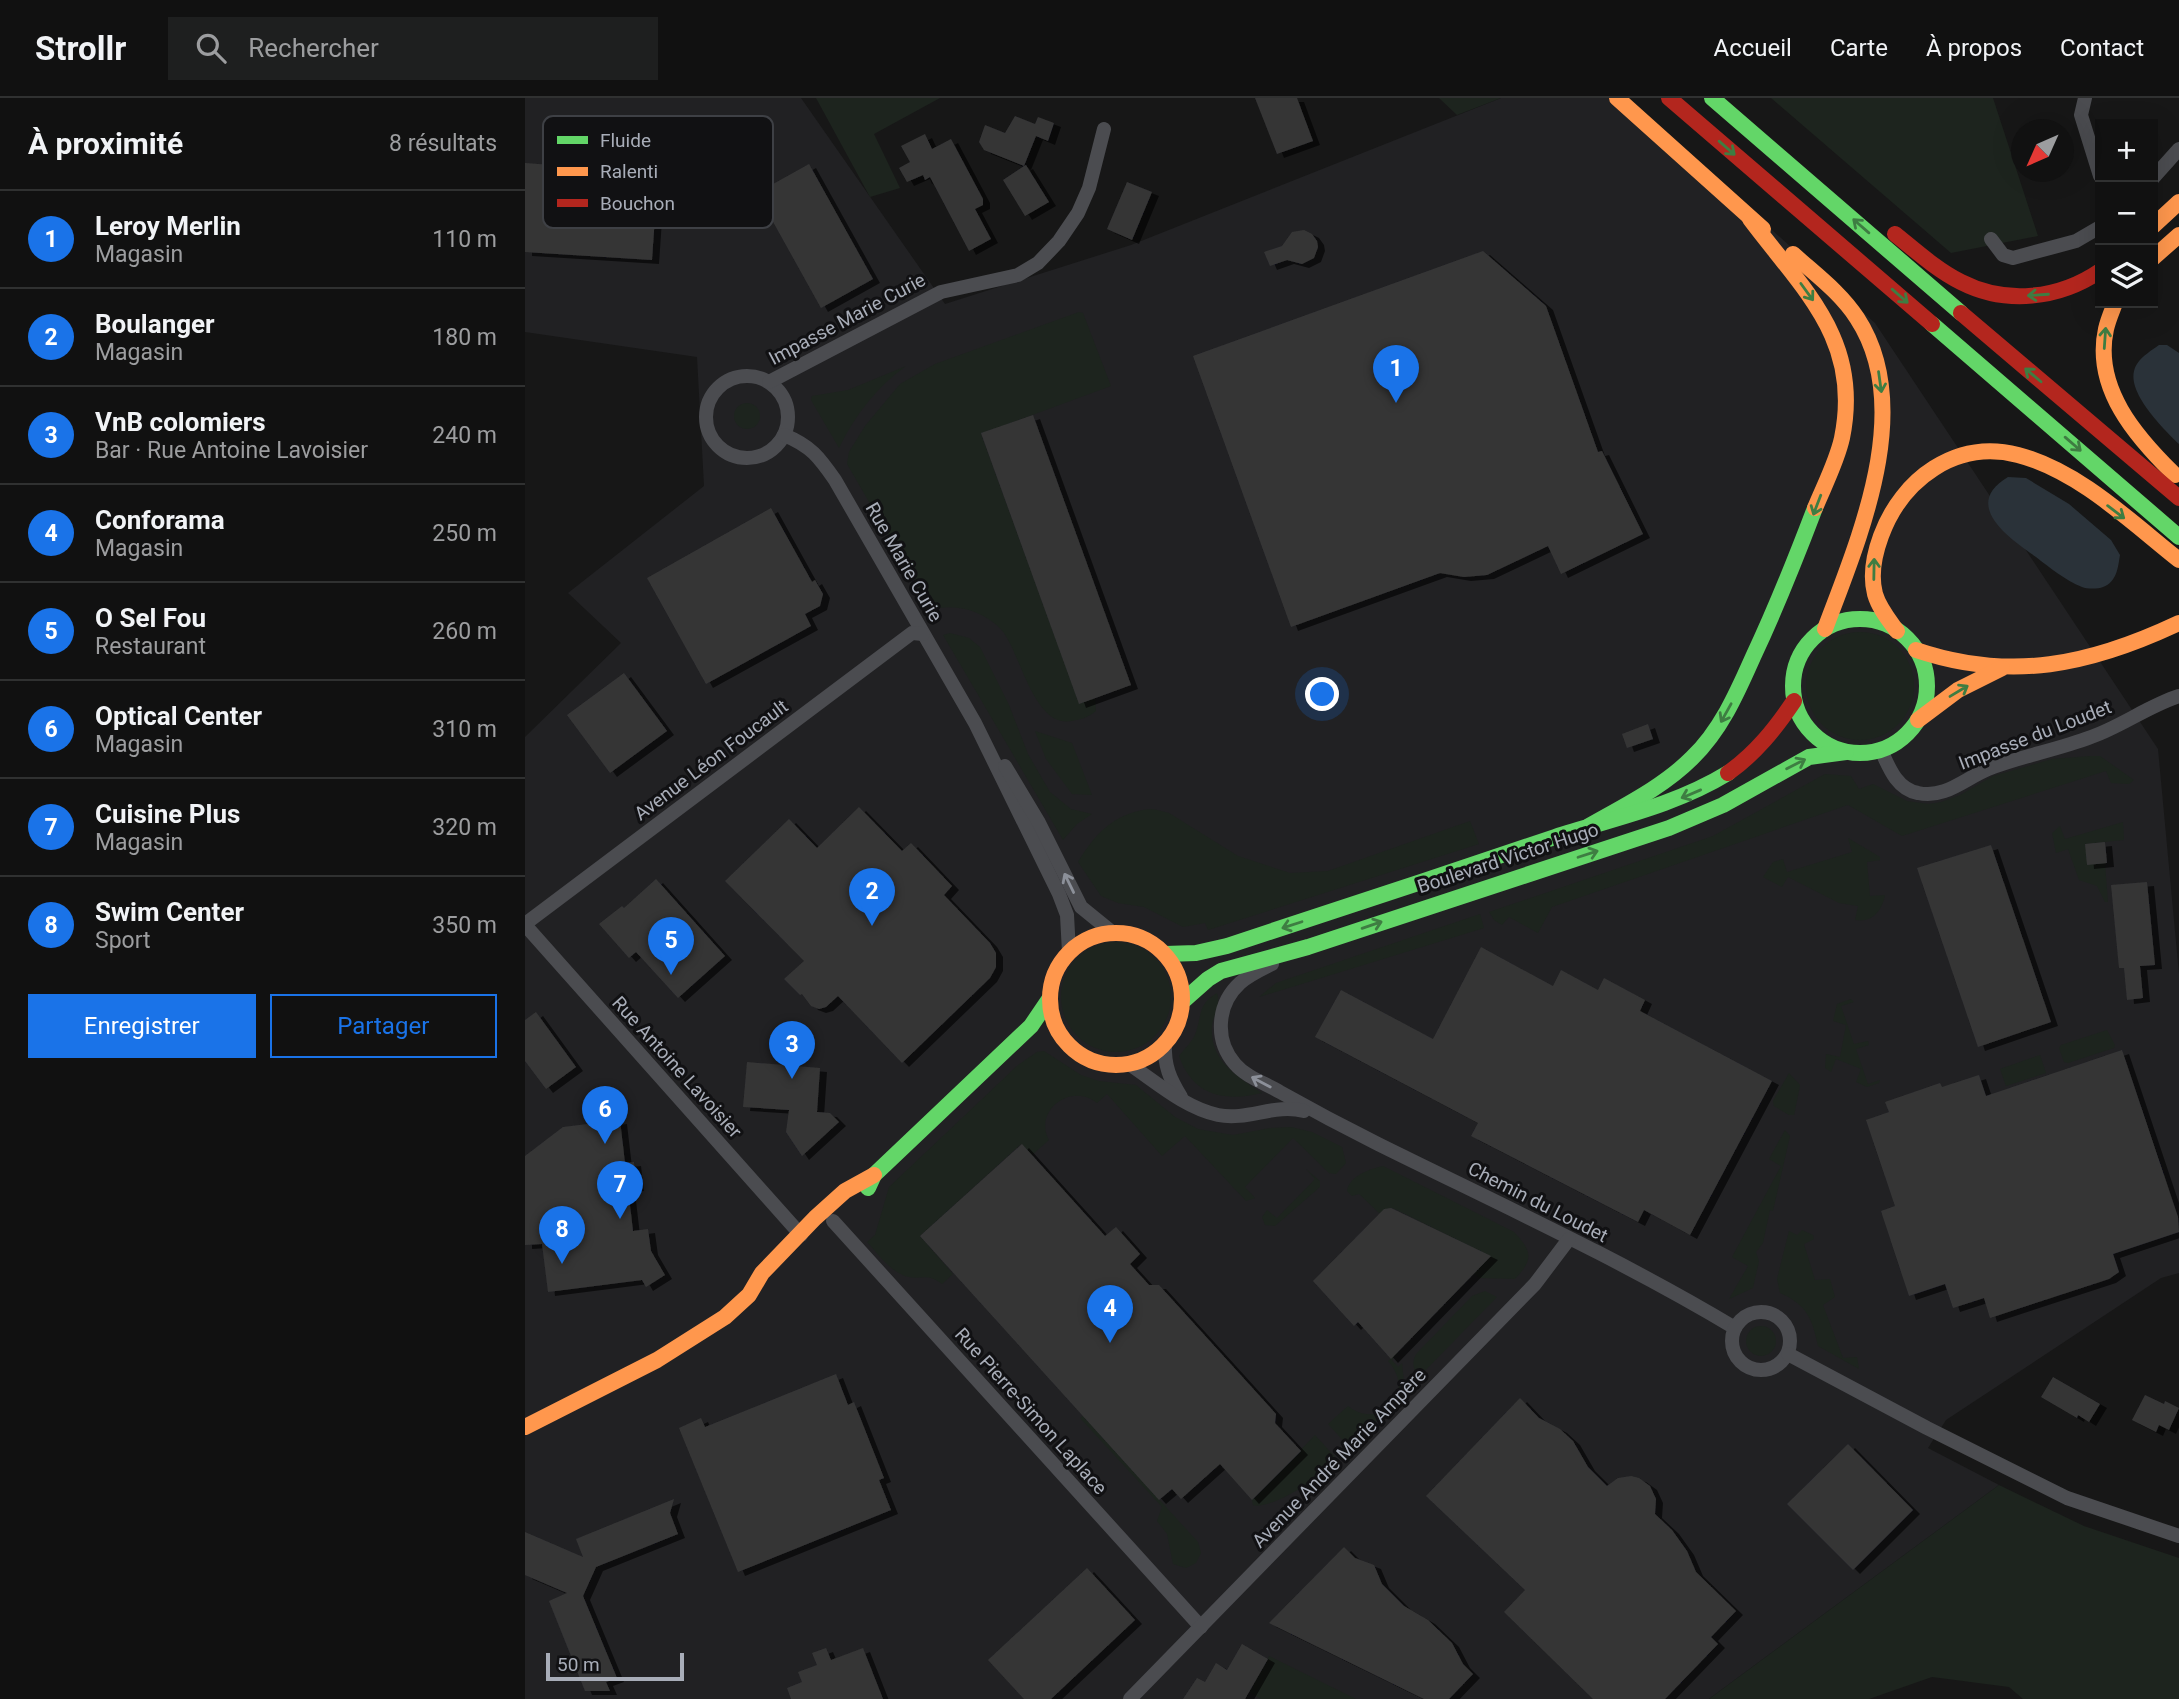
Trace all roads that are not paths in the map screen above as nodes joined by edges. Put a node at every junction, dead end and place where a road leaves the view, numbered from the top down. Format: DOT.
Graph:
graph roads {
  1 [pos="1617,98"];
  2 [pos="1669,98"];
  3 [pos="1712,98"];
  4 [pos="2085,98"];
  5 [pos="1104,129"];
  6 [pos="2179,149"];
  7 [pos="1779,155"];
  8 [pos="2095,160"];
  9 [pos="2158,172"];
  10 [pos="2179,202"];
  11 [pos="1750,219"];
  12 [pos="2158,221"];
  13 [pos="2095,230"];
  14 [pos="2179,235"];
  15 [pos="1991,239"];
  16 [pos="2158,254"];
  17 [pos="2095,274"];
  18 [pos="2113,308"];
  19 [pos="769,382"];
  20 [pos="784,435"];
  21 [pos="2179,478"];
  22 [pos="2179,498"];
  23 [pos="2179,537"];
  24 [pos="2179,559"];
  25 [pos="2179,623"];
  26 [pos="1825,629"];
  27 [pos="1897,631"];
  28 [pos="923,634"];
  29 [pos="1916,650"];
  30 [pos="2003,668"];
  31 [pos="2179,696"];
  32 [pos="1794,701"];
  33 [pos="1918,720"];
  34 [pos="975,723"];
  35 [pos="1881,750"];
  36 [pos="1846,752"];
  37 [pos="1589,826"];
  38 [pos="525,925"];
  39 [pos="1113,933"];
  40 [pos="1308,947"];
  41 [pos="1069,953"];
  42 [pos="1164,954"];
  43 [pos="1050,999"];
  44 [pos="1182,1002"];
  45 [pos="1063,1039"];
  46 [pos="1165,1044"];
  47 [pos="1003,1052"];
  48 [pos="1129,1064"];
  49 [pos="1181,1098"];
  50 [pos="1321,1115"];
  51 [pos="874,1175"];
  52 [pos="833,1221"];
  53 [pos="801,1235"];
  54 [pos="1569,1239"];
  55 [pos="759,1284"];
  56 [pos="1735,1328"];
  57 [pos="1788,1354"];
  58 [pos="613,1383"];
  59 [pos="525,1412"];
  60 [pos="525,1427"];
  61 [pos="2179,1536"];
  62 [pos="1201,1627"];
  63 [pos="1131,1699"];
  1 -- 11 [label="main road"];
  2 -- 23 [label="main road, one-way"];
  3 -- 7 [label="main road"];
  4 -- 8 [label="street"];
  5 -- 19 [label="street, Impasse Marie Curie"];
  6 -- 9 [label="street"];
  17 -- 7 [label="main road, one-way"];
  22 -- 7 [label="main road, one-way"];
  10 -- 12 [label="main road"];
  11 -- 26 [label="main road, one-way"];
  11 -- 37 [label="main road, one-way"];
  13 -- 15 [label="street"];
  14 -- 16 [label="main road"];
  21 -- 18 [label="main road, one-way"];
  19 -- 20 [label="street"];
  19 -- 20 [label="street"];
  20 -- 28 [label="street, Rue Marie Curie"];
  27 -- 24 [label="main road, one-way"];
  25 -- 30 [label="main road"];
  26 -- 27 [label="main road"];
  26 -- 32 [label="main road"];
  27 -- 29 [label="main road"];
  28 -- 34 [label="street, Rue Marie Curie"];
  28 -- 38 [label="street, Avenue Léon Foucault"];
  29 -- 30 [label="main road"];
  29 -- 33 [label="main road"];
  33 -- 30 [label="main road, one-way"];
  31 -- 35 [label="street, Impasse du Loudet"];
  32 -- 36 [label="main road"];
  32 -- 37 [label="main road, Boulevard Victor Hugo, one-way"];
  33 -- 35 [label="main road"];
  39 -- 34 [label="street, Rue Marie Curie, one-way"];
  34 -- 41 [label="street, Rue Marie Curie"];
  35 -- 36 [label="main road"];
  40 -- 36 [label="main road, Boulevard Victor Hugo, one-way"];
  37 -- 42 [label="main road, Boulevard Victor Hugo, one-way"];
  38 -- 53 [label="street, Rue Antoine Lavoisier"];
  39 -- 41 [label="main road"];
  39 -- 42 [label="main road"];
  40 -- 44 [label="main road, Boulevard Victor Hugo"];
  50 -- 40 [label="street, Chemin du Loudet, one-way"];
  41 -- 43 [label="main road"];
  42 -- 44 [label="main road"];
  43 -- 45 [label="main road"];
  43 -- 47 [label="main road"];
  44 -- 46 [label="main road"];
  45 -- 47 [label="main road"];
  45 -- 48 [label="main road"];
  46 -- 48 [label="main road"];
  46 -- 49 [label="street"];
  47 -- 51 [label="main road"];
  48 -- 49 [label="street, Chemin du Loudet"];
  49 -- 50 [label="street, Chemin du Loudet"];
  50 -- 54 [label="street, Chemin du Loudet"];
  51 -- 52 [label="main road"];
  51 -- 53 [label="main road"];
  52 -- 55 [label="main road"];
  52 -- 62 [label="street, Rue Pierre-Simon Laplace"];
  53 -- 55 [label="main road"];
  54 -- 56 [label="street, Chemin du Loudet"];
  54 -- 62 [label="street, Avenue André Marie Ampère"];
  55 -- 58 [label="main road"];
  56 -- 57 [label="street"];
  56 -- 57 [label="street"];
  57 -- 61 [label="street"];
  58 -- 59 [label="main road"];
  58 -- 60 [label="main road"];
  62 -- 63 [label="street, Avenue André Marie Ampère"];
}
